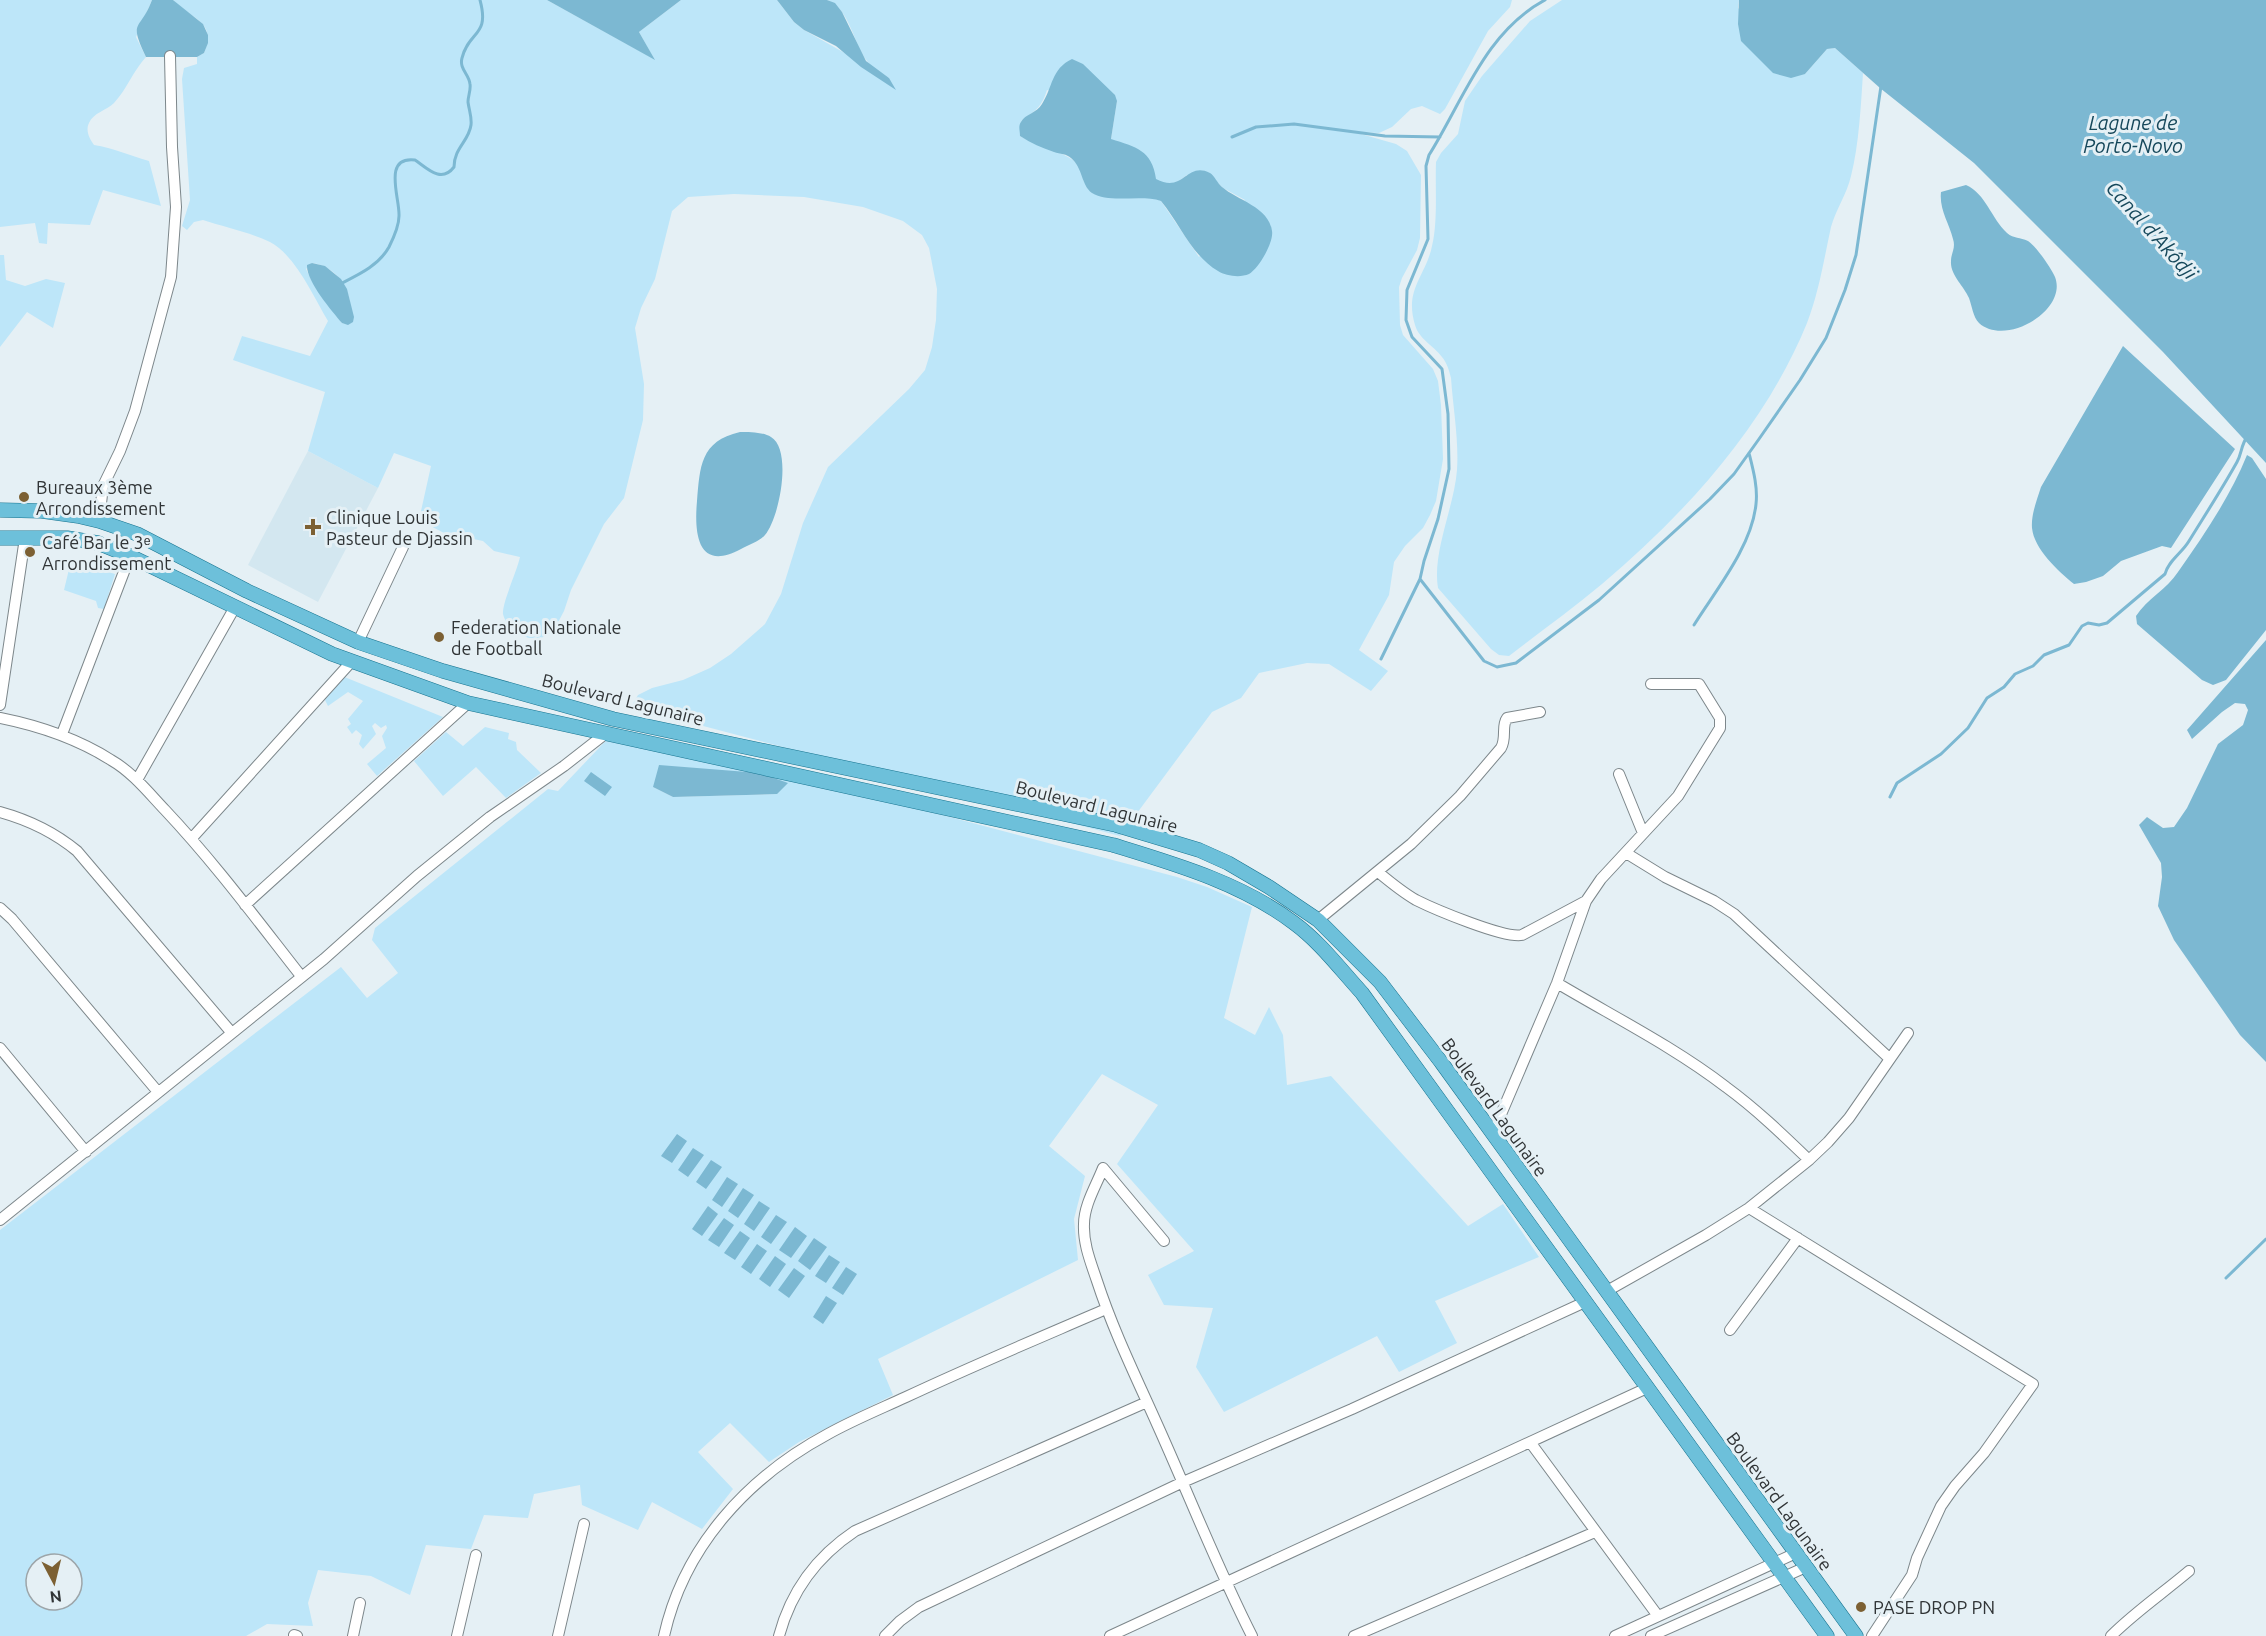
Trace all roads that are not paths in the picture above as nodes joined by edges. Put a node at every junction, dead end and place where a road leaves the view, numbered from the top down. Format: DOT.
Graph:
graph roads {
  1 [pos="170,56"];
  2 [pos="0,510"];
  3 [pos="99,520"];
  4 [pos="0,538"];
  5 [pos="25,538"];
  6 [pos="403,547"];
  7 [pos="130,556"];
  8 [pos="235,607"];
  9 [pos="358,642"];
  10 [pos="352,661"];
  11 [pos="1651,684"];
  12 [pos="468,703"];
  13 [pos="0,705"];
  14 [pos="1540,712"];
  15 [pos="0,718"];
  16 [pos="62,734"];
  17 [pos="605,734"];
  18 [pos="1619,774"];
  19 [pos="137,780"];
  20 [pos="0,812"];
  21 [pos="1643,833"];
  22 [pos="192,838"];
  23 [pos="1626,853"];
  24 [pos="1378,872"];
  25 [pos="1586,901"];
  26 [pos="245,905"];
  27 [pos="0,908"];
  28 [pos="1318,920"];
  29 [pos="301,976"];
  30 [pos="1557,983"];
  31 [pos="231,1032"];
  32 [pos="1908,1033"];
  33 [pos="0,1048"];
  34 [pos="1889,1058"];
  35 [pos="158,1092"];
  36 [pos="1493,1133"];
  37 [pos="86,1152"];
  38 [pos="1809,1160"];
  39 [pos="1749,1208"];
  40 [pos="0,1220"];
  41 [pos="1798,1238"];
  42 [pos="1164,1241"];
  43 [pos="1607,1292"];
  44 [pos="1585,1302"];
  45 [pos="1106,1309"];
  46 [pos="1730,1330"];
  47 [pos="1647,1388"];
  48 [pos="1148,1402"];
  49 [pos="1530,1442"];
  50 [pos="1183,1482"];
  51 [pos="584,1524"];
  52 [pos="1595,1532"];
  53 [pos="1796,1553"];
  54 [pos="476,1555"];
  55 [pos="1774,1563"];
  56 [pos="1806,1567"];
  57 [pos="2188,1571"];
  58 [pos="1784,1576"];
  59 [pos="1225,1582"];
  60 [pos="360,1603"];
  61 [pos="1658,1616"];
  62 [pos="1668,1633"];
  63 [pos="353,1636"];
  64 [pos="457,1636"];
  65 [pos="558,1636"];
  66 [pos="664,1636"];
  67 [pos="779,1636"];
  68 [pos="885,1636"];
  69 [pos="1110,1636"];
  70 [pos="1252,1636"];
  71 [pos="1354,1636"];
  72 [pos="1615,1636"];
  73 [pos="1650,1636"];
  74 [pos="1827,1636"];
  75 [pos="1856,1636"];
  76 [pos="1872,1636"];
  77 [pos="2111,1636"];
  1 -- 3 [label="street"];
  2 -- 3 [label="main road, Boulevard Lagunaire"];
  3 -- 9 [label="main road, Boulevard Lagunaire"];
  4 -- 5 [label="main road, Boulevard Lagunaire"];
  5 -- 7 [label="main road, Boulevard Lagunaire"];
  5 -- 13 [label="street"];
  6 -- 9 [label="street"];
  7 -- 8 [label="main road, Boulevard Lagunaire"];
  7 -- 16 [label="street"];
  8 -- 10 [label="main road, Boulevard Lagunaire"];
  8 -- 19 [label="street"];
  9 -- 28 [label="main road, Boulevard Lagunaire"];
  10 -- 12 [label="main road, Boulevard Lagunaire"];
  10 -- 22 [label="street"];
  11 -- 21 [label="street"];
  12 -- 17 [label="main road, Boulevard Lagunaire"];
  12 -- 26 [label="street"];
  14 -- 24 [label="street"];
  15 -- 16 [label="street"];
  16 -- 19 [label="street"];
  17 -- 29 [label="street"];
  17 -- 44 [label="main road, Boulevard Lagunaire"];
  18 -- 21 [label="street"];
  19 -- 22 [label="street"];
  20 -- 31 [label="street"];
  21 -- 23 [label="street"];
  22 -- 26 [label="street"];
  23 -- 25 [label="street"];
  23 -- 34 [label="street"];
  24 -- 25 [label="street"];
  24 -- 28 [label="street"];
  25 -- 30 [label="street"];
  26 -- 29 [label="street"];
  27 -- 35 [label="street"];
  28 -- 36 [label="main road, Boulevard Lagunaire"];
  29 -- 31 [label="street"];
  30 -- 36 [label="street"];
  30 -- 38 [label="street"];
  31 -- 35 [label="street"];
  32 -- 34 [label="street"];
  33 -- 37 [label="street"];
  34 -- 38 [label="street"];
  35 -- 37 [label="street"];
  36 -- 43 [label="main road, Boulevard Lagunaire"];
  37 -- 40 [label="street"];
  38 -- 39 [label="street"];
  39 -- 41 [label="street"];
  39 -- 43 [label="street"];
  41 -- 46 [label="street"];
  41 -- 76 [label="street"];
  42 -- 45 [label="street"];
  43 -- 53 [label="main road, Boulevard Lagunaire"];
  44 -- 47 [label="main road, Boulevard Lagunaire"];
  44 -- 50 [label="street"];
  45 -- 48 [label="street"];
  45 -- 66 [label="street"];
  47 -- 49 [label="street"];
  47 -- 55 [label="main road, Boulevard Lagunaire"];
  48 -- 50 [label="street"];
  48 -- 67 [label="street"];
  49 -- 52 [label="street"];
  49 -- 59 [label="street"];
  50 -- 59 [label="street"];
  50 -- 68 [label="street"];
  51 -- 65 [label="street"];
  52 -- 61 [label="street"];
  52 -- 71 [label="street"];
  53 -- 55 [label="street"];
  53 -- 56 [label="main road, Boulevard Lagunaire"];
  54 -- 64 [label="street"];
  55 -- 58 [label="main road, Boulevard Lagunaire"];
  55 -- 61 [label="street"];
  56 -- 58 [label="street"];
  56 -- 75 [label="main road, Boulevard Lagunaire"];
  57 -- 77 [label="street"];
  58 -- 62 [label="street"];
  58 -- 74 [label="main road, Boulevard Lagunaire"];
  59 -- 69 [label="street"];
  59 -- 70 [label="street"];
  60 -- 63 [label="street"];
  61 -- 72 [label="street"];
  62 -- 73 [label="street"];
}
